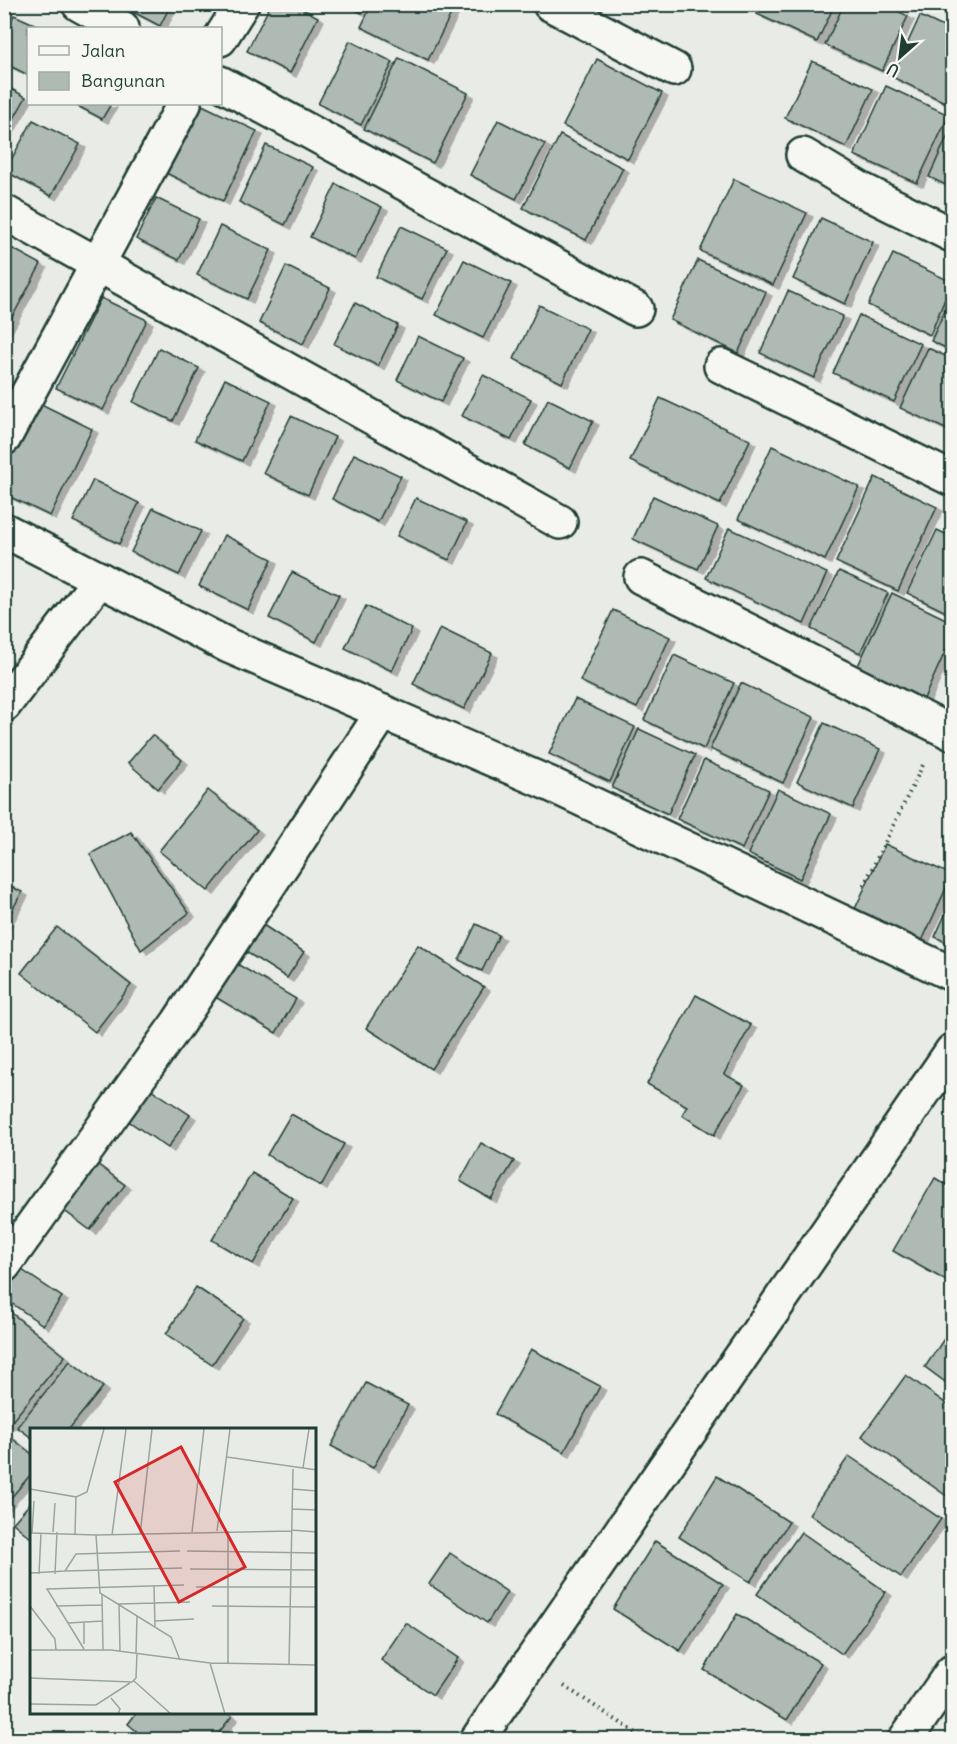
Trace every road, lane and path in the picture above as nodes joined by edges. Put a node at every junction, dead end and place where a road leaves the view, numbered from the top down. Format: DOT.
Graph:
graph roads {
  1 [pos="80,4"];
  2 [pos="242,4"];
  3 [pos="550,4"];
  4 [pos="120,27"];
  5 [pos="222,36"];
  6 [pos="674,69"];
  7 [pos="222,84"];
  8 [pos="183,105"];
  9 [pos="803,155"];
  10 [pos="4,212"];
  11 [pos="952,235"];
  12 [pos="99,265"];
  13 [pos="636,309"];
  14 [pos="721,366"];
  15 [pos="4,438"];
  16 [pos="952,479"];
  17 [pos="560,522"];
  18 [pos="4,530"];
  19 [pos="641,577"];
  20 [pos="100,579"];
  21 [pos="4,705"];
  22 [pos="383,712"];
  23 [pos="947,730"];
  24 [pos="846,922"];
  25 [pos="952,974"];
  26 [pos="952,1051"];
  27 [pos="4,1265"];
  28 [pos="529,1663"];
  29 [pos="952,1672"];
  30 [pos="477,1740"];
  31 [pos="647,1740"];
  32 [pos="905,1740"];
  1 -- 4 [label="street"];
  2 -- 5 [label="street"];
  3 -- 6 [label="street"];
  7 -- 13 [label="street"];
  8 -- 12 [label="street"];
  9 -- 11 [label="street"];
  10 -- 12 [label="street"];
  12 -- 15 [label="street"];
  12 -- 17 [label="street"];
  14 -- 16 [label="street"];
  18 -- 20 [label="street"];
  19 -- 23 [label="street"];
  20 -- 21 [label="street"];
  20 -- 22 [label="street"];
  22 -- 24 [label="street"];
  22 -- 27 [label="street"];
  23 -- 24 [label="path"];
  24 -- 25 [label="street"];
  26 -- 28 [label="street"];
  28 -- 30 [label="street"];
  28 -- 31 [label="path"];
  29 -- 32 [label="street"];
}
